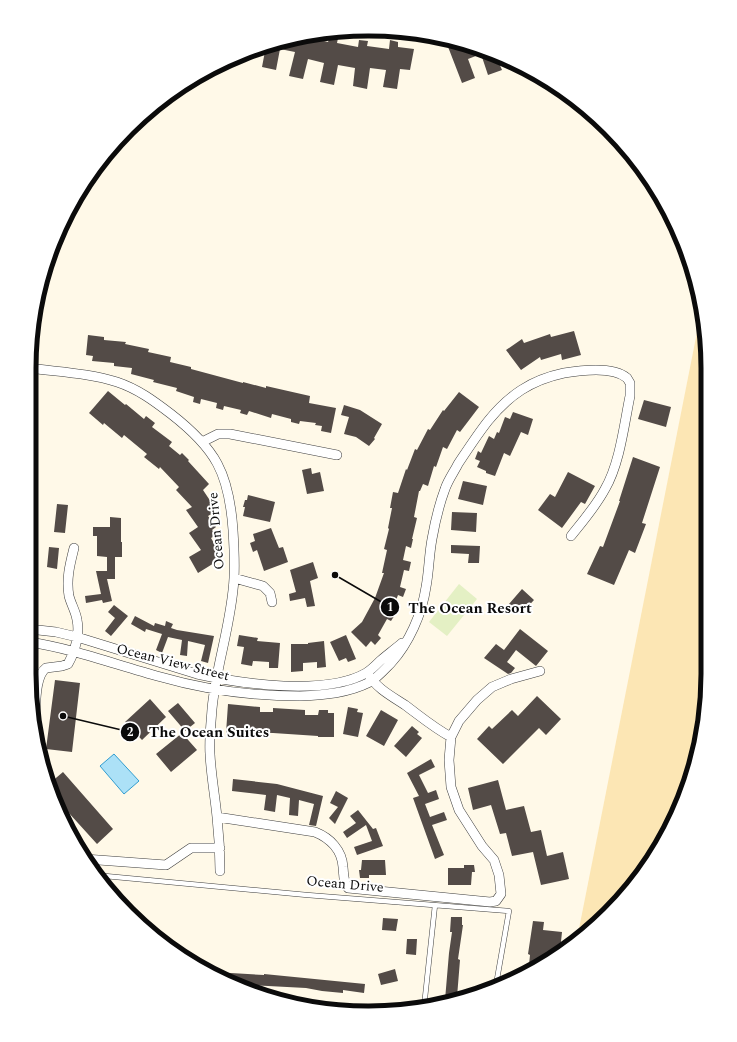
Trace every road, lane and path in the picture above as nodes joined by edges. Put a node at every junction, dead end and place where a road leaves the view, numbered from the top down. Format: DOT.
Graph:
graph roads {
  1 [pos="36,369"];
  2 [pos="202,442"];
  3 [pos="337,455"];
  4 [pos="571,536"];
  5 [pos="74,548"];
  6 [pos="234,578"];
  7 [pos="272,602"];
  8 [pos="36,630"];
  9 [pos="77,637"];
  10 [pos="409,638"];
  11 [pos="36,643"];
  12 [pos="74,650"];
  13 [pos="540,671"];
  14 [pos="367,672"];
  15 [pos="216,679"];
  16 [pos="372,681"];
  17 [pos="214,689"];
  18 [pos="37,694"];
  19 [pos="451,737"];
  20 [pos="218,817"];
  21 [pos="220,848"];
  22 [pos="93,859"];
  23 [pos="220,871"];
  24 [pos="105,876"];
  25 [pos="437,901"];
  26 [pos="497,981"];
  27 [pos="425,1001"];
  1 -- 2 [label="street, Ocean Drive"];
  2 -- 3 [label="street"];
  2 -- 6 [label="street, Ocean Drive"];
  4 -- 10 [label="street, Ocean View Street"];
  5 -- 9 [label="street"];
  6 -- 7 [label="street, Ocean Drive"];
  6 -- 15 [label="street, Ocean Drive"];
  8 -- 9 [label="street, Ocean View Street"];
  9 -- 12 [label="street"];
  9 -- 15 [label="street, Ocean View Street"];
  10 -- 14 [label="street, Ocean View Street"];
  10 -- 16 [label="street, Ocean View Street"];
  11 -- 12 [label="street, Ocean View Street"];
  12 -- 17 [label="street, Ocean View Street"];
  12 -- 18 [label="street"];
  13 -- 19 [label="street, Ocean Drive"];
  14 -- 15 [label="street, Ocean View Street"];
  14 -- 16 [label="street"];
  15 -- 17 [label="street, Ocean Drive"];
  16 -- 17 [label="street, Ocean View Street"];
  16 -- 19 [label="street"];
  17 -- 20 [label="street, Ocean Drive"];
  19 -- 25 [label="street, Ocean Drive"];
  20 -- 21 [label="street, Ocean Drive"];
  20 -- 25 [label="street, Ocean Drive"];
  21 -- 22 [label="street"];
  21 -- 23 [label="street, Ocean Drive"];
  24 -- 25 [label="lane, Ocean Drive"];
  25 -- 26 [label="lane, Ocean Drive"];
  25 -- 27 [label="lane"];
}
